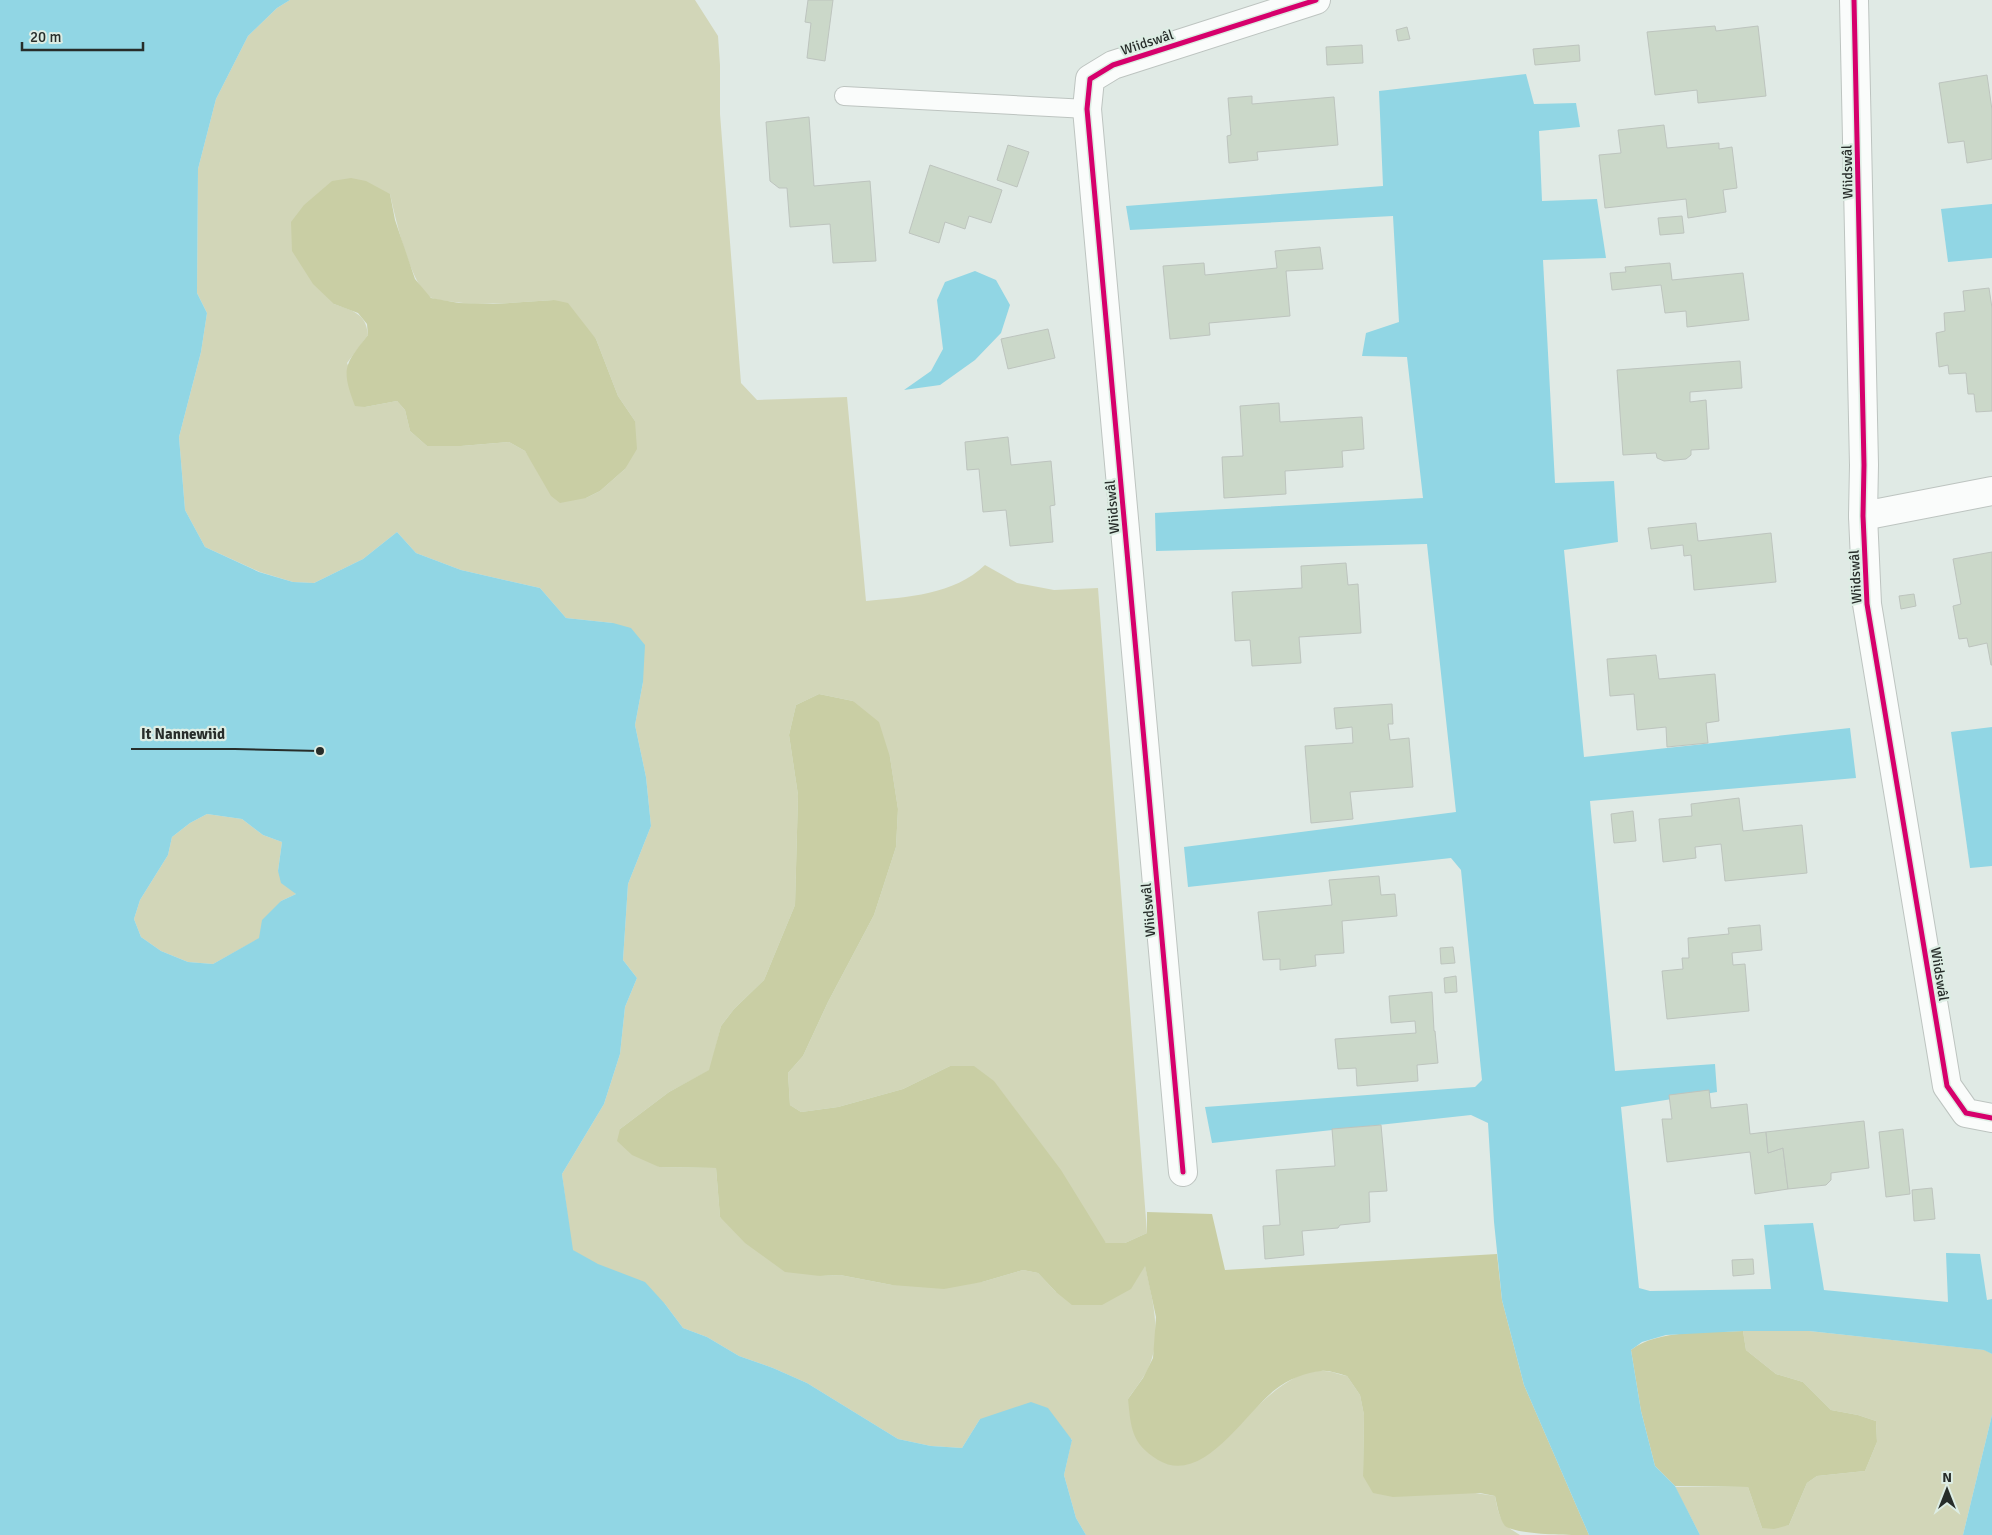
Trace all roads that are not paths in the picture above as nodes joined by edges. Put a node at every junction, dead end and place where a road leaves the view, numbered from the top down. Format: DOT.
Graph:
graph roads {
  1 [pos="1316,0"];
  2 [pos="1854,0"];
  3 [pos="844,96"];
  4 [pos="1087,109"];
  5 [pos="1992,491"];
  6 [pos="1863,516"];
  7 [pos="1992,1118"];
  8 [pos="1184,1172"];
  1 -- 4 [label="street, Wiidswâl"];
  2 -- 6 [label="street, Wiidswâl"];
  3 -- 4 [label="lane"];
  4 -- 8 [label="street, Wiidswâl"];
  5 -- 6 [label="street"];
  6 -- 7 [label="street, Wiidswâl"];
}
